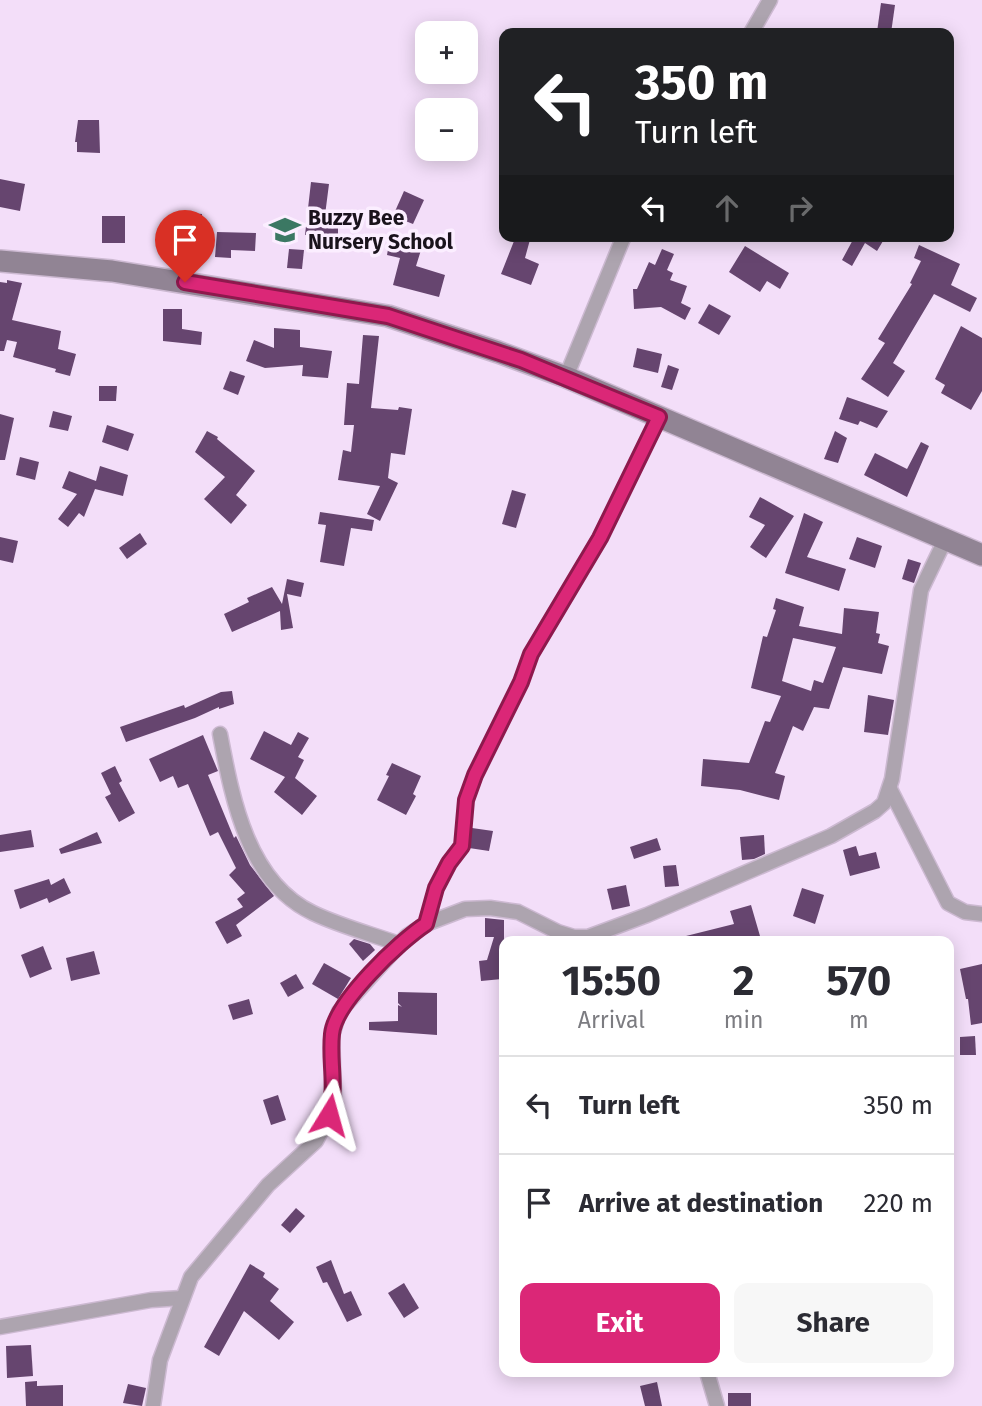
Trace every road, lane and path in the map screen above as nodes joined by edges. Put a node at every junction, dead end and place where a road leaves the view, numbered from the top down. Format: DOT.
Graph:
graph roads {
  1 [pos="770,0"];
  2 [pos="754,28"];
  3 [pos="622,242"];
  4 [pos="0,261"];
  5 [pos="566,377"];
  6 [pos="659,417"];
  7 [pos="946,538"];
  8 [pos="982,555"];
  9 [pos="220,734"];
  10 [pos="890,789"];
  11 [pos="982,914"];
  12 [pos="426,924"];
  13 [pos="545,925"];
  14 [pos="549,936"];
  15 [pos="572,936"];
  16 [pos="591,936"];
  17 [pos="399,944"];
  18 [pos="182,1298"];
  19 [pos="0,1326"];
  20 [pos="708,1377"];
  21 [pos="153,1406"];
  22 [pos="717,1406"];
  1 -- 2 [label="street"];
  3 -- 5 [label="street"];
  4 -- 5 [label="street"];
  5 -- 6 [label="street"];
  6 -- 7 [label="street"];
  6 -- 12 [label="lane"];
  7 -- 8 [label="street"];
  7 -- 10 [label="street"];
  9 -- 17 [label="street"];
  10 -- 11 [label="street"];
  10 -- 16 [label="street"];
  12 -- 13 [label="street"];
  12 -- 17 [label="street"];
  13 -- 14 [label="street"];
  13 -- 15 [label="street"];
  17 -- 18 [label="street"];
  18 -- 19 [label="street"];
  18 -- 21 [label="street"];
  20 -- 22 [label="street"];
}
